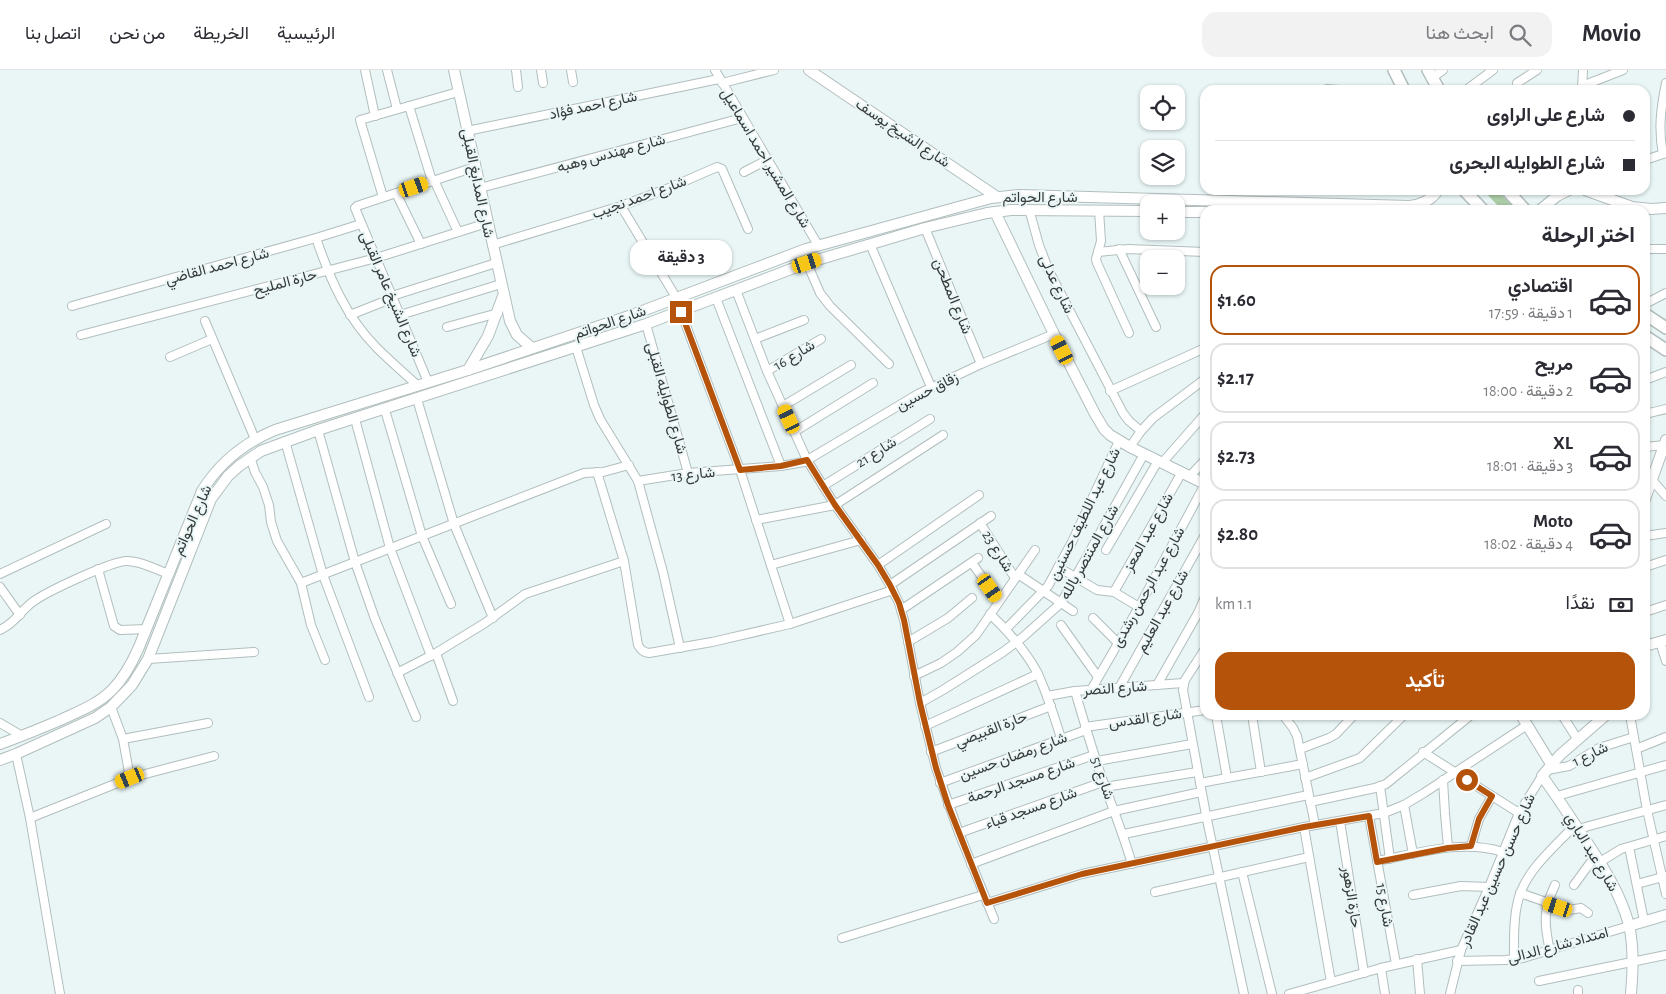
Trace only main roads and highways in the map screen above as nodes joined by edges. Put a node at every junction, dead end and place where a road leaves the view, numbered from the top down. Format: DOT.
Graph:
graph roads {
  1 [pos="454,70"];
  2 [pos="809,70"];
  3 [pos="1394,70"];
  4 [pos="1430,74"];
  5 [pos="1402,85"];
  6 [pos="1436,85"];
  7 [pos="1434,195"];
  8 [pos="1469,195"];
  9 [pos="1512,195"];
  10 [pos="1559,195"];
  11 [pos="1599,195"];
  12 [pos="997,197"];
  13 [pos="1140,198"];
  14 [pos="1185,201"];
  15 [pos="1359,205"];
  16 [pos="1413,205"];
  17 [pos="1478,205"];
  18 [pos="1520,205"];
  19 [pos="1546,205"];
  20 [pos="1626,205"];
  21 [pos="1666,208"];
  22 [pos="1650,209"];
  23 [pos="1140,211"];
  24 [pos="995,212"];
  25 [pos="1185,212"];
  26 [pos="1200,212"];
  27 [pos="504,295"];
  28 [pos="629,316"];
  29 [pos="1650,317"];
  30 [pos="1665,327"];
  31 [pos="633,328"];
  32 [pos="1650,342"];
  33 [pos="532,348"];
  34 [pos="1666,350"];
  35 [pos="468,370"];
  36 [pos="360,403"];
  37 [pos="360,418"];
  38 [pos="1666,442"];
  39 [pos="1200,481"];
  40 [pos="1650,482"];
  41 [pos="1663,641"];
  42 [pos="1650,645"];
  43 [pos="1524,720"];
  44 [pos="1600,720"];
  45 [pos="0,744"];
  46 [pos="0,760"];
  47 [pos="1547,770"];
  48 [pos="1666,915"];
  49 [pos="1629,926"];
  50 [pos="1631,994"];
  1 -- 27 [label="main road, شارع المدابغ القبلى"];
  2 -- 12 [label="main road, شارع الشيخ يوسف"];
  3 -- 5 [label="main road"];
  4 -- 6 [label="main road"];
  7 -- 16 [label="main road, شارع الحواتم"];
  8 -- 17 [label="main road"];
  9 -- 18 [label="main road"];
  10 -- 19 [label="main road"];
  11 -- 20 [label="main road"];
  12 -- 13 [label="main road, شارع الحواتم"];
  12 -- 28 [label="main road, شارع الحواتم"];
  14 -- 15 [label="main road, شارع الحواتم"];
  21 -- 22 [label="main road"];
  23 -- 24 [label="main road, شارع الحواتم"];
  24 -- 31 [label="main road, شارع الحواتم"];
  24 -- 39 [label="main road"];
  25 -- 26 [label="main road"];
  27 -- 33 [label="main road, شارع المدابغ القبلى"];
  27 -- 35 [label="main road"];
  28 -- 31 [label="main road"];
  28 -- 33 [label="main road, شارع الحواتم"];
  29 -- 30 [label="main road"];
  31 -- 37 [label="main road, شارع الحواتم"];
  32 -- 34 [label="main road"];
  33 -- 35 [label="main road, شارع الحواتم"];
  35 -- 36 [label="main road, شارع الحواتم"];
  36 -- 37 [label="main road"];
  36 -- 45 [label="main road, شارع الحواتم"];
  37 -- 46 [label="main road, شارع الحواتم"];
  38 -- 40 [label="main road"];
  41 -- 42 [label="main road"];
  43 -- 47 [label="main road, شارع عبد الباري"];
  44 -- 47 [label="main road, شارع حسن حسين عبد القادر"];
  47 -- 49 [label="main road, شارع عبد الباري"];
  48 -- 49 [label="main road"];
  49 -- 50 [label="main road, شارع عبد الباري"];
}
